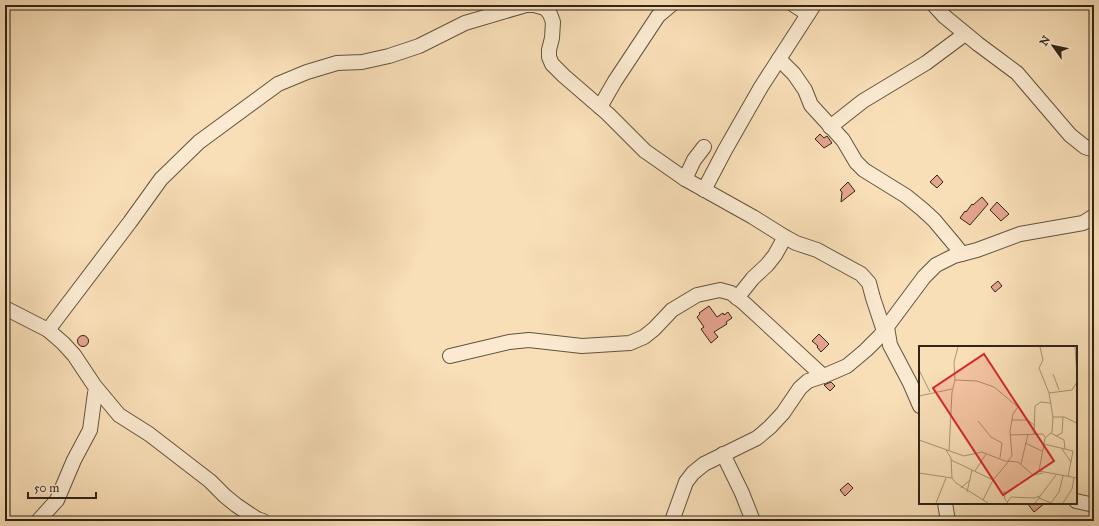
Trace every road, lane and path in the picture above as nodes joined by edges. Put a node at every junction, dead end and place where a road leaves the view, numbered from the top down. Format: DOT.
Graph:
graph roads {
  1 [pos="670,5"];
  2 [pos="794,5"];
  3 [pos="934,5"];
  4 [pos="811,10"];
  5 [pos="965,34"];
  6 [pos="779,59"];
  7 [pos="600,107"];
  8 [pos="830,127"];
  9 [pos="704,147"];
  10 [pos="1094,150"];
  11 [pos="685,179"];
  12 [pos="704,190"];
  13 [pos="1094,216"];
  14 [pos="785,237"];
  15 [pos="962,254"];
  16 [pos="737,298"];
  17 [pos="5,308"];
  18 [pos="885,329"];
  19 [pos="48,330"];
  20 [pos="450,356"];
  21 [pos="823,376"];
  22 [pos="96,393"];
  23 [pos="919,404"];
  24 [pos="723,454"];
  25 [pos="1077,501"];
  26 [pos="945,504"];
  27 [pos="1094,505"];
  28 [pos="38,521"];
  29 [pos="263,521"];
  30 [pos="672,521"];
  31 [pos="753,521"];
  32 [pos="948,521"];
  1 -- 7 [label="street"];
  2 -- 4 [label="street"];
  3 -- 5 [label="street"];
  4 -- 6 [label="street"];
  5 -- 8 [label="street"];
  5 -- 10 [label="street"];
  6 -- 8 [label="street"];
  6 -- 12 [label="street"];
  7 -- 11 [label="street"];
  7 -- 19 [label="street"];
  8 -- 15 [label="street"];
  9 -- 11 [label="street"];
  11 -- 12 [label="street"];
  12 -- 14 [label="street"];
  13 -- 15 [label="street"];
  14 -- 16 [label="street"];
  14 -- 18 [label="street"];
  15 -- 18 [label="street"];
  16 -- 20 [label="street"];
  16 -- 21 [label="street"];
  17 -- 19 [label="street"];
  18 -- 21 [label="street"];
  18 -- 23 [label="street"];
  19 -- 29 [label="street"];
  21 -- 24 [label="street"];
  22 -- 28 [label="street"];
  24 -- 30 [label="street"];
  24 -- 31 [label="street"];
  25 -- 27 [label="street"];
  26 -- 32 [label="street"];
}
